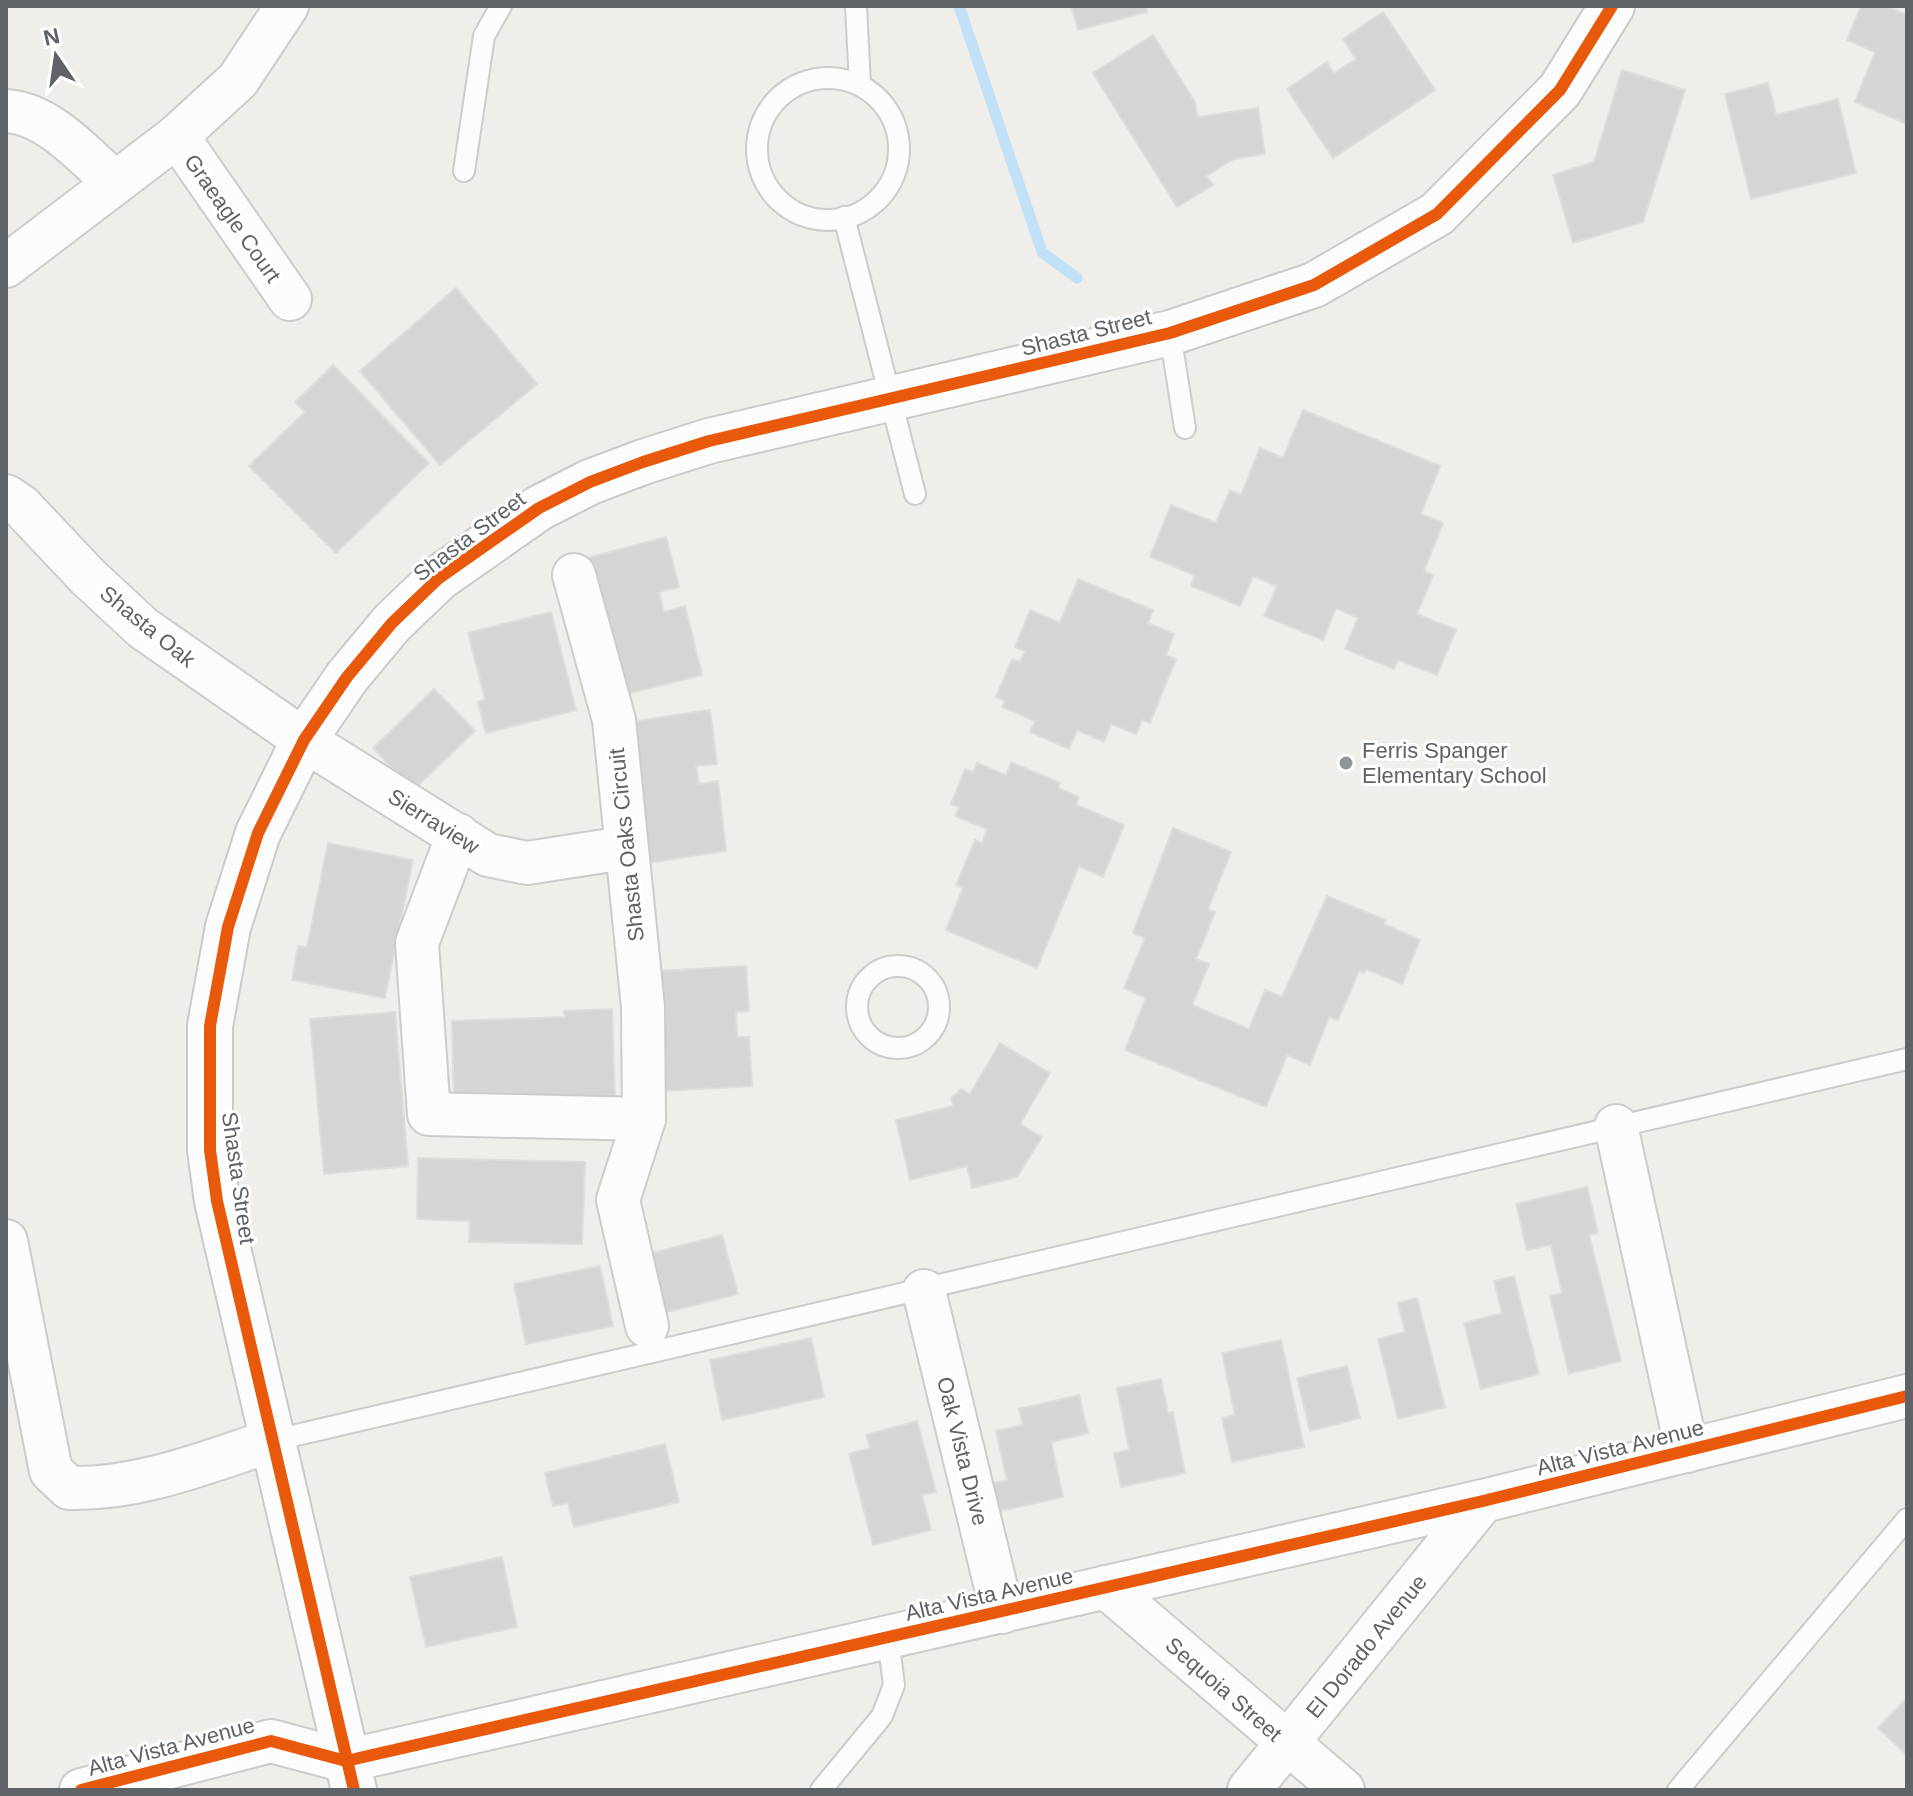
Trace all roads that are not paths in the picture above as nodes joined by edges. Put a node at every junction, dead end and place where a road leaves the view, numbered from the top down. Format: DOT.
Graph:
graph roads {
  1 [pos="287,6"];
  2 [pos="501,6"];
  3 [pos="856,6"];
  4 [pos="1612,6"];
  5 [pos="860,85"];
  6 [pos="6,111"];
  7 [pos="177,136"];
  8 [pos="464,171"];
  9 [pos="115,183"];
  10 [pos="844,217"];
  11 [pos="6,264"];
  12 [pos="290,299"];
  13 [pos="1170,333"];
  14 [pos="890,401"];
  15 [pos="1185,428"];
  16 [pos="915,494"];
  17 [pos="6,496"];
  18 [pos="574,575"];
  19 [pos="304,740"];
  20 [pos="458,835"];
  21 [pos="624,848"];
  22 [pos="923,1040"];
  23 [pos="1907,1059"];
  24 [pos="644,1119"];
  25 [pos="1616,1126"];
  26 [pos="6,1241"];
  27 [pos="924,1291"];
  28 [pos="647,1326"];
  29 [pos="1907,1396"];
  30 [pos="271,1441"];
  31 [pos="1687,1451"];
  32 [pos="1483,1501"];
  33 [pos="1907,1519"];
  34 [pos="1106,1587"];
  35 [pos="1002,1612"];
  36 [pos="888,1638"];
  37 [pos="1287,1743"];
  38 [pos="350,1776"];
  39 [pos="81,1790"];
  40 [pos="821,1790"];
  41 [pos="1249,1790"];
  42 [pos="1343,1790"];
  43 [pos="1678,1790"];
  1 -- 7 [label="street"];
  2 -- 8 [label="lane"];
  3 -- 5 [label="lane"];
  4 -- 13 [label="street, Shasta Street"];
  5 -- 10 [label="lane"];
  5 -- 10 [label="lane"];
  6 -- 9 [label="street"];
  7 -- 9 [label="street"];
  7 -- 12 [label="street, Graeagle Court"];
  9 -- 11 [label="street"];
  10 -- 14 [label="lane"];
  13 -- 14 [label="street, Shasta Street"];
  13 -- 15 [label="lane"];
  14 -- 16 [label="lane"];
  14 -- 19 [label="street, Shasta Street"];
  17 -- 19 [label="street, Shasta Oak"];
  18 -- 21 [label="street, Shasta Oaks Circuit"];
  19 -- 20 [label="street, Sierraview"];
  19 -- 30 [label="street, Shasta Street"];
  20 -- 21 [label="street, Sierraview"];
  20 -- 24 [label="street"];
  21 -- 24 [label="street, Shasta Oaks Circuit"];
  22 -- 22 [label="lane"];
  23 -- 25 [label="lane"];
  24 -- 28 [label="street, Shasta Oaks Circuit"];
  25 -- 27 [label="lane"];
  25 -- 31 [label="street"];
  26 -- 30 [label="street"];
  27 -- 30 [label="lane"];
  27 -- 35 [label="street, Oak Vista Drive"];
  29 -- 31 [label="street, Alta Vista Avenue"];
  30 -- 38 [label="street, Shasta Street"];
  31 -- 32 [label="street, Alta Vista Avenue"];
  32 -- 34 [label="street, Alta Vista Avenue"];
  32 -- 37 [label="street, El Dorado Avenue"];
  33 -- 43 [label="lane"];
  34 -- 35 [label="street, Alta Vista Avenue"];
  34 -- 37 [label="street, Sequoia Street"];
  35 -- 36 [label="street, Alta Vista Avenue"];
  36 -- 38 [label="street, Alta Vista Avenue"];
  36 -- 40 [label="lane"];
  37 -- 41 [label="street, El Dorado Avenue"];
  37 -- 42 [label="street, Sequoia Street"];
  38 -- 39 [label="street, Alta Vista Avenue"];
}
